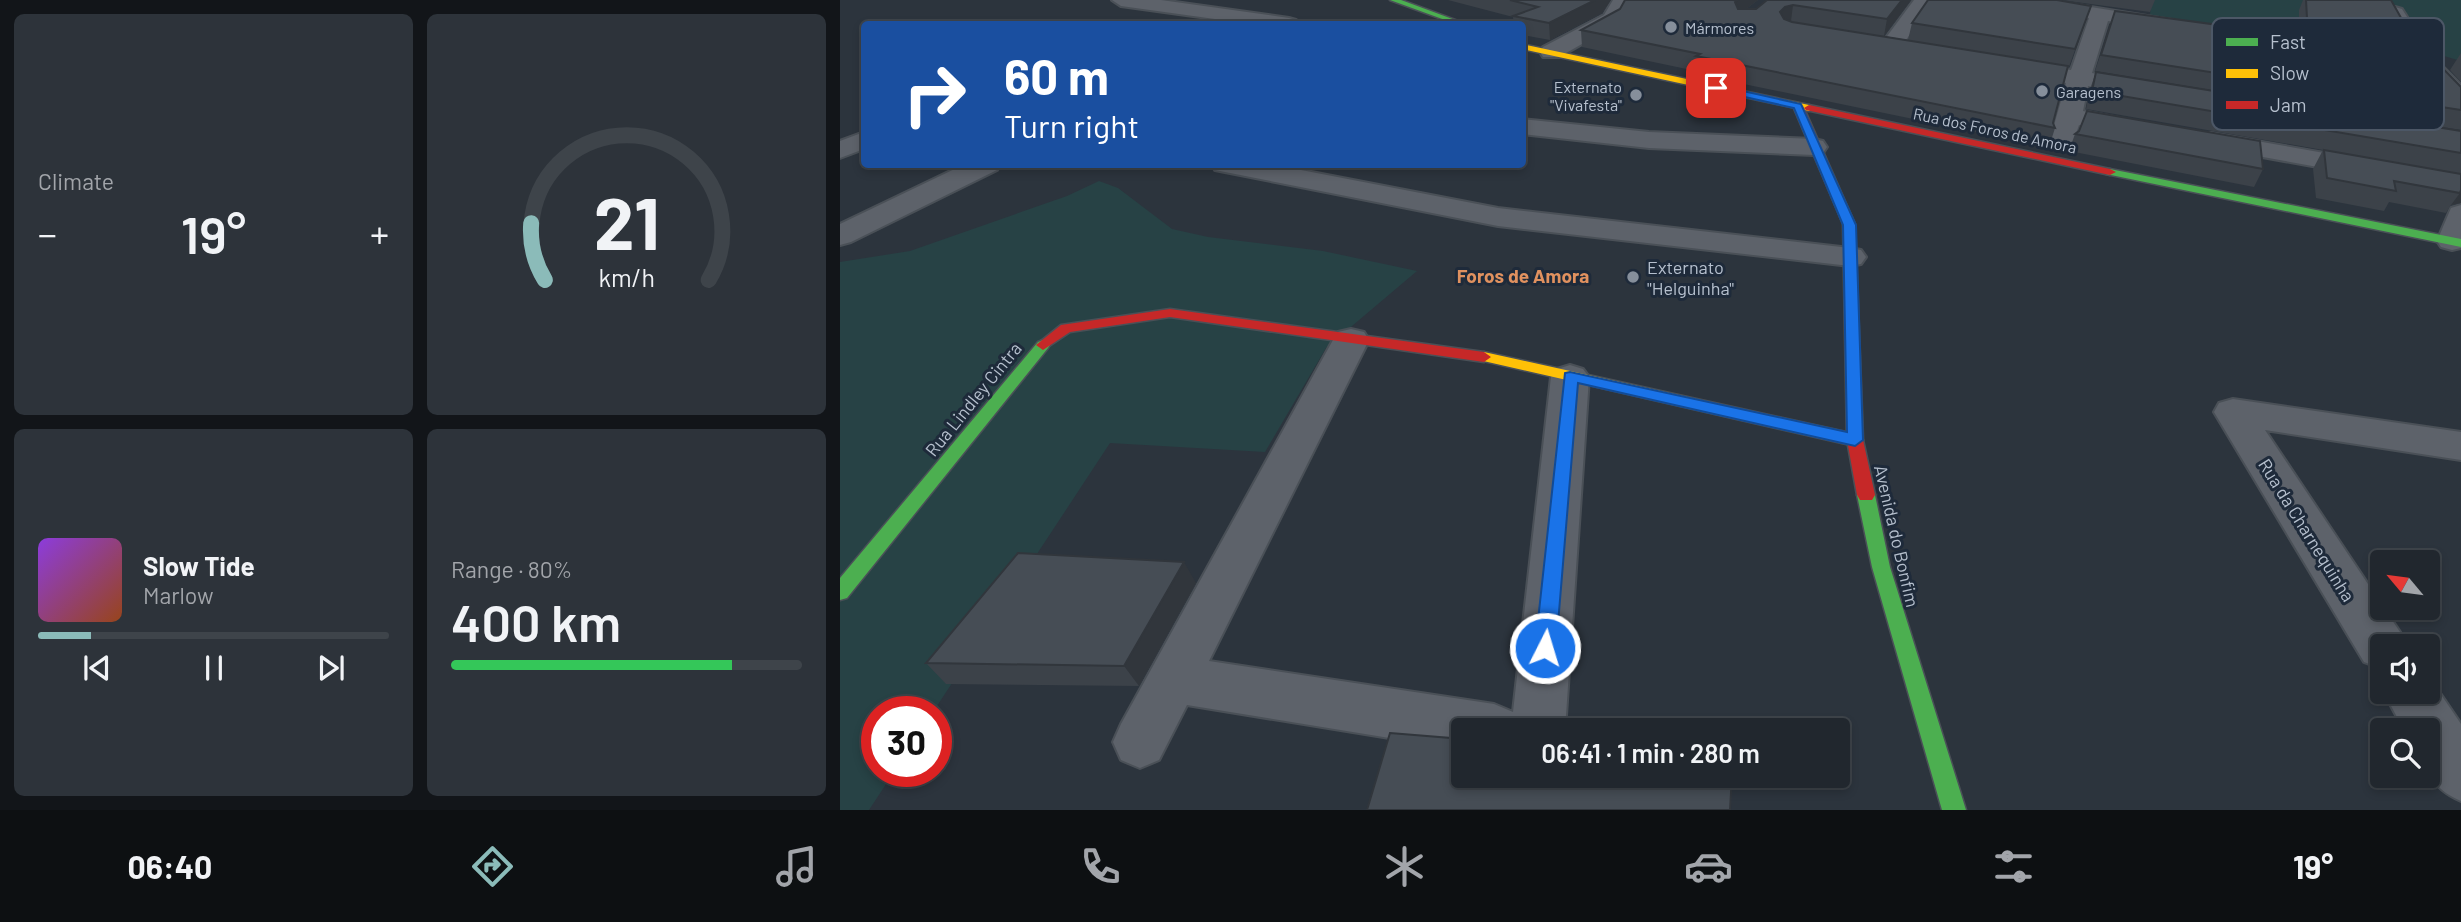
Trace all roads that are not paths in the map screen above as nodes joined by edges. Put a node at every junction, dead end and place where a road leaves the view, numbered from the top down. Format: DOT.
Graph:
graph roads {
  1 [pos="1121,0"];
  2 [pos="1245,0"];
  3 [pos="1394,0"];
  4 [pos="1622,0"];
  5 [pos="1924,0"];
  6 [pos="2009,0"];
  7 [pos="1217,13"];
  8 [pos="2395,13"];
  9 [pos="2100,15"];
  10 [pos="2398,18"];
  11 [pos="1198,21"];
  12 [pos="1269,21"];
  13 [pos="1454,21"];
  14 [pos="2182,27"];
  15 [pos="1866,43"];
  16 [pos="1526,47"];
  17 [pos="1890,47"];
  18 [pos="1917,51"];
  19 [pos="1551,52"];
  20 [pos="1998,65"];
  21 [pos="2079,78"];
  22 [pos="2444,81"];
  23 [pos="2162,92"];
  24 [pos="2461,99"];
  25 [pos="1798,106"];
  26 [pos="2069,116"];
  27 [pos="1526,127"];
  28 [pos="2163,133"];
  29 [pos="2190,138"];
  30 [pos="861,140"];
  31 [pos="2062,143"];
  32 [pos="1814,147"];
  33 [pos="840,150"];
  34 [pos="979,168"];
  35 [pos="1246,168"];
  36 [pos="2461,185"];
  37 [pos="2458,233"];
  38 [pos="840,236"];
  39 [pos="1850,257"];
  40 [pos="1351,340"];
  41 [pos="1570,377"];
  42 [pos="1855,440"];
  43 [pos="2461,446"];
  44 [pos="840,592"];
  45 [pos="2373,634"];
  46 [pos="1173,679"];
  47 [pos="2417,704"];
  48 [pos="1539,718"];
  49 [pos="1451,723"];
  50 [pos="1140,742"];
  51 [pos="2461,773"];
  52 [pos="1954,810"];
  1 -- 7 [label="street"];
  2 -- 7 [label="street"];
  3 -- 13 [label="street"];
  4 -- 19 [label="street"];
  5 -- 17 [label="street"];
  6 -- 9 [label="street"];
  7 -- 11 [label="street"];
  7 -- 12 [label="street"];
  8 -- 10 [label="street"];
  9 -- 14 [label="street"];
  9 -- 21 [label="street"];
  15 -- 17 [label="street"];
  16 -- 19 [label="street, Rua dos Foros de Amora"];
  17 -- 18 [label="street"];
  19 -- 25 [label="street, Rua dos Foros de Amora"];
  20 -- 21 [label="street"];
  21 -- 23 [label="street"];
  21 -- 26 [label="street"];
  22 -- 24 [label="street"];
  25 -- 32 [label="street, Avenida do Bonfim"];
  25 -- 37 [label="street, Rua dos Foros de Amora"];
  26 -- 28 [label="street"];
  26 -- 31 [label="street"];
  27 -- 32 [label="street"];
  29 -- 36 [label="street"];
  30 -- 33 [label="street"];
  32 -- 39 [label="street, Avenida do Bonfim"];
  34 -- 38 [label="street"];
  35 -- 39 [label="street"];
  39 -- 42 [label="street, Avenida do Bonfim"];
  40 -- 41 [label="street, Rua Lindley Cintra"];
  40 -- 44 [label="street, Rua Lindley Cintra"];
  40 -- 46 [label="street"];
  41 -- 42 [label="street, Rua Lindley Cintra"];
  41 -- 48 [label="street"];
  42 -- 52 [label="street, Avenida do Bonfim"];
  43 -- 45 [label="street, Rua da Charnequinha"];
  46 -- 49 [label="street"];
  46 -- 50 [label="street"];
  47 -- 51 [label="street"];
}
